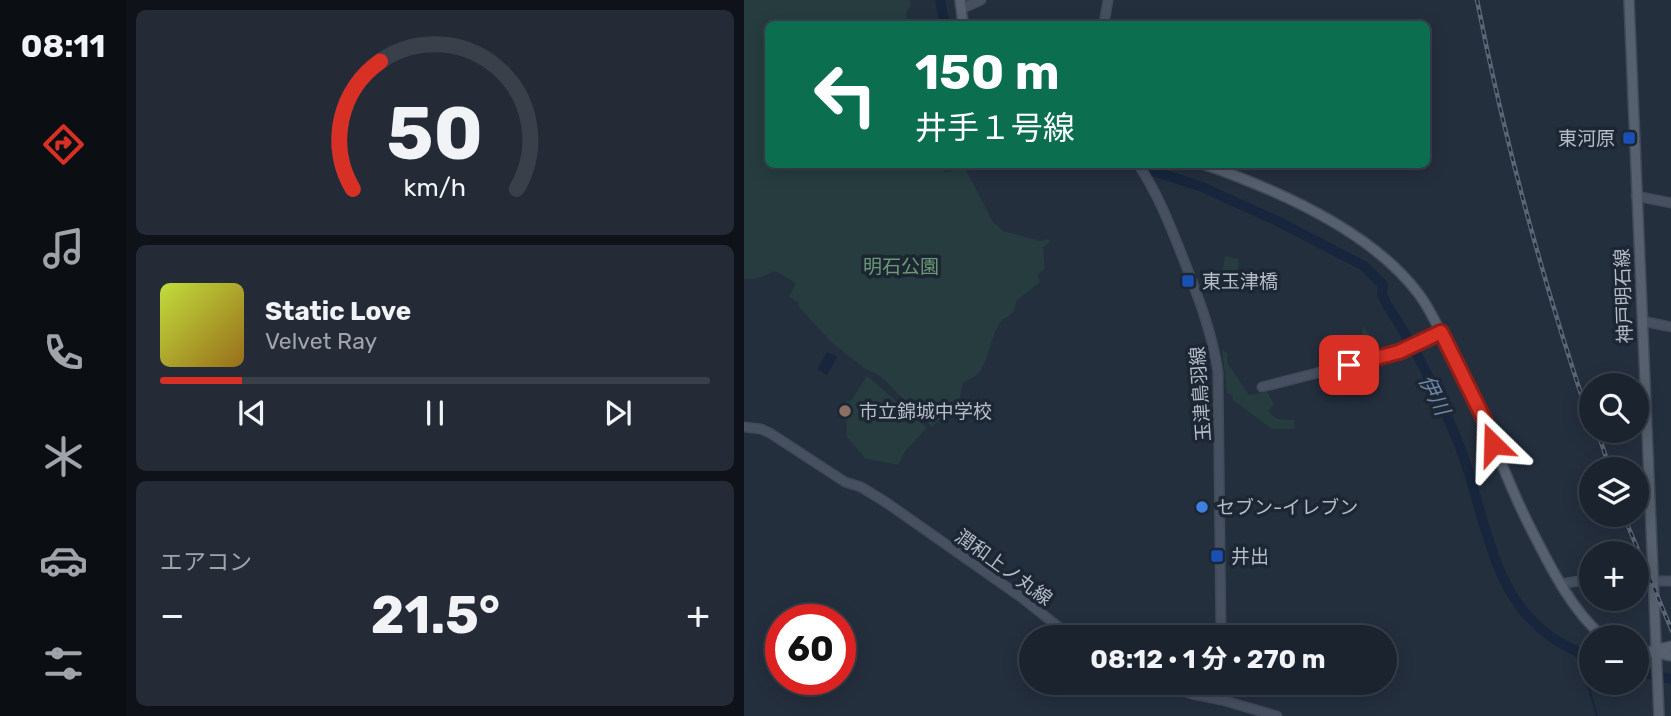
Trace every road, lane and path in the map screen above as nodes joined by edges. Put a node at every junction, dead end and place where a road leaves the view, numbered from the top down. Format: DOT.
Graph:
graph roads {
  1 [pos="981,0"];
  2 [pos="1107,0"];
  3 [pos="1629,0"];
  4 [pos="960,5"];
  5 [pos="1104,21"];
  6 [pos="1140,168"];
  7 [pos="1213,168"];
  8 [pos="1636,196"];
  9 [pos="1671,204"];
  10 [pos="1642,321"];
  11 [pos="1671,327"];
  12 [pos="1439,333"];
  13 [pos="1262,387"];
  14 [pos="744,427"];
  15 [pos="1671,580"];
  16 [pos="1579,581"];
  17 [pos="1649,582"];
  18 [pos="1653,582"];
  19 [pos="1560,584"];
  20 [pos="1056,625"];
  21 [pos="1221,625"];
  22 [pos="1591,625"];
  23 [pos="1671,646"];
  24 [pos="1649,652"];
  25 [pos="1655,654"];
  26 [pos="1671,656"];
  27 [pos="1198,695"];
  28 [pos="1222,695"];
  29 [pos="1222,699"];
  30 [pos="1256,713"];
  31 [pos="1277,716"];
  32 [pos="1659,716"];
  1 -- 4 [label="street"];
  2 -- 5 [label="street"];
  3 -- 8 [label="main road, 神戸明石線"];
  6 -- 21 [label="street, 玉津鳥羽線"];
  7 -- 12 [label="main road"];
  8 -- 9 [label="street"];
  8 -- 10 [label="main road, 神戸明石線"];
  10 -- 11 [label="street"];
  10 -- 18 [label="main road, 神戸明石線"];
  12 -- 13 [label="street"];
  12 -- 19 [label="main road"];
  14 -- 20 [label="street, 潤和上ノ丸線"];
  15 -- 18 [label="street"];
  16 -- 19 [label="street"];
  17 -- 18 [label="street"];
  18 -- 25 [label="main road, 神戸明石線"];
  19 -- 22 [label="main road"];
  23 -- 25 [label="main road"];
  24 -- 25 [label="main road"];
  25 -- 26 [label="main road"];
  25 -- 32 [label="main road, 神戸明石線"];
  27 -- 29 [label="street"];
  28 -- 29 [label="street"];
  29 -- 30 [label="street"];
  30 -- 31 [label="street"];
}
